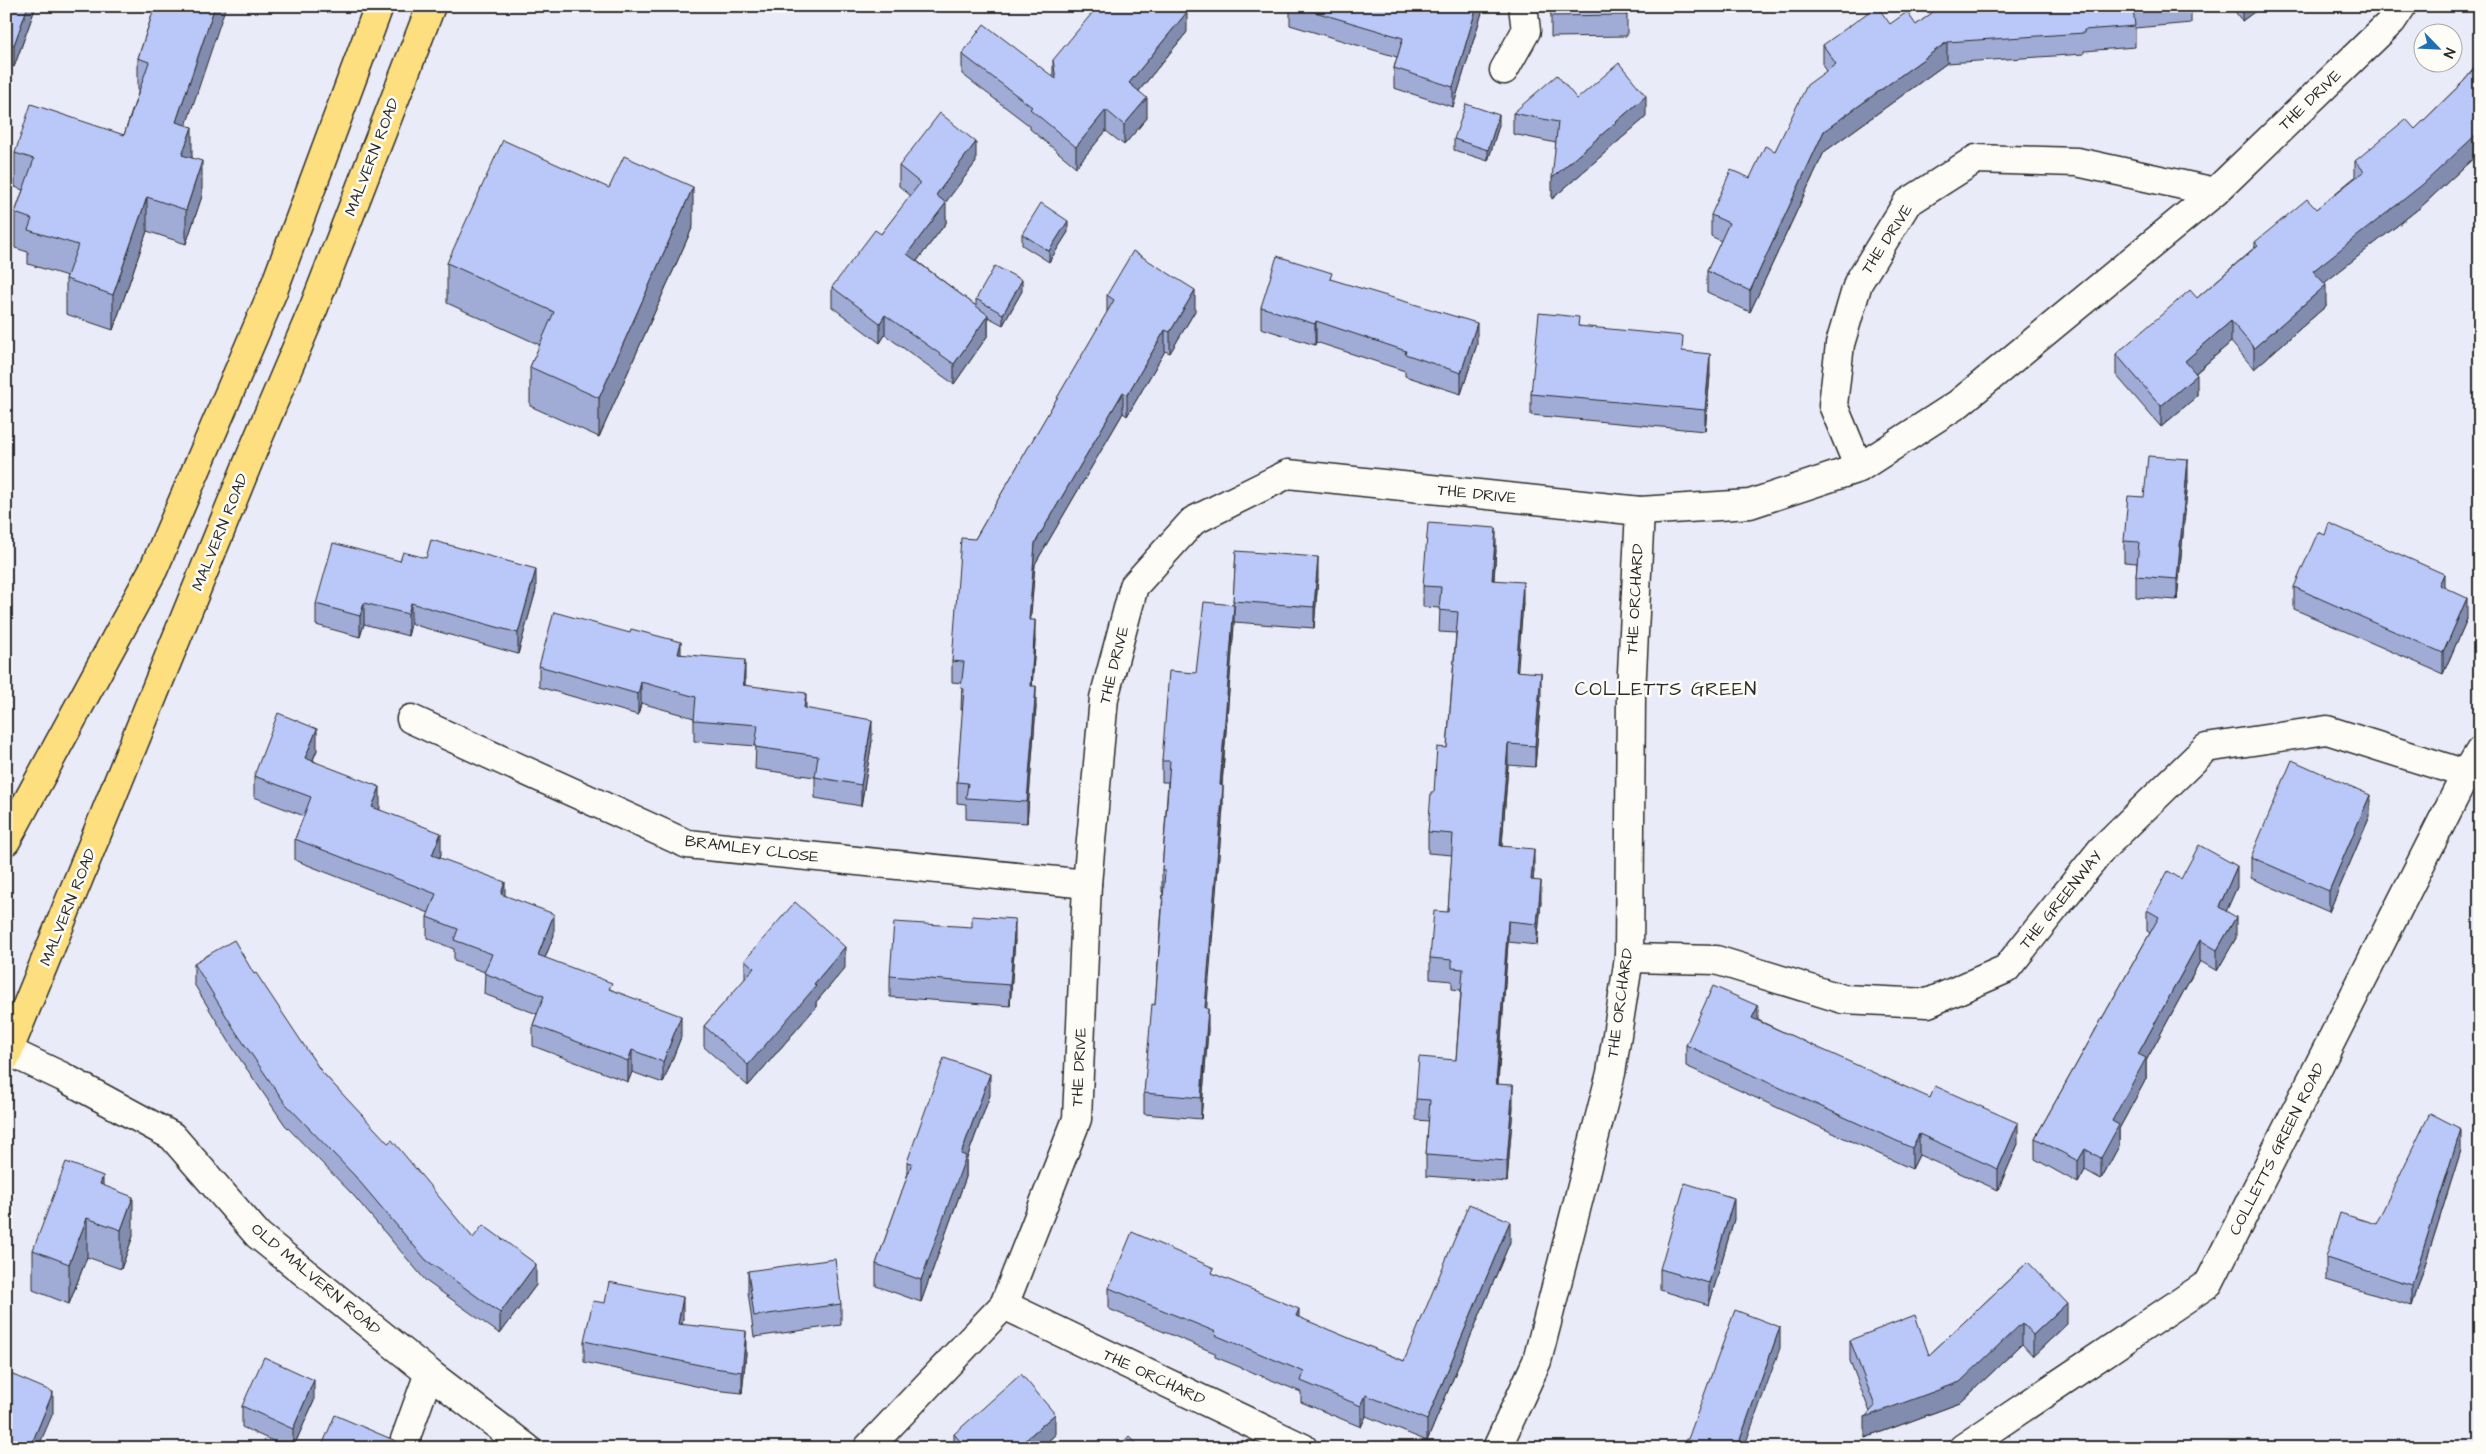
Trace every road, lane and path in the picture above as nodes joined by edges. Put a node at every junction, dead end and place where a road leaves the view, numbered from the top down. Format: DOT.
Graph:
graph roads {
  1 [pos="379,6"];
  2 [pos="431,6"];
  3 [pos="1523,6"];
  4 [pos="2402,6"];
  5 [pos="1504,70"];
  6 [pos="2216,192"];
  7 [pos="273,291"];
  8 [pos="314,307"];
  9 [pos="1859,468"];
  10 [pos="1640,511"];
  11 [pos="411,719"];
  12 [pos="2480,751"];
  13 [pos="2466,774"];
  14 [pos="6,841"];
  15 [pos="1087,884"];
  16 [pos="1629,958"];
  17 [pos="7,1053"];
  18 [pos="1004,1306"];
  19 [pos="429,1373"];
  20 [pos="402,1448"];
  21 [pos="527,1448"];
  22 [pos="868,1448"];
  23 [pos="1303,1448"];
  24 [pos="1497,1448"];
  25 [pos="1963,1448"];
  1 -- 7 [label="highway"];
  2 -- 8 [label="highway, MALVERN ROAD"];
  3 -- 5 [label="street"];
  4 -- 6 [label="street, THE DRIVE"];
  6 -- 9 [label="street, THE DRIVE"];
  6 -- 9 [label="street, THE DRIVE"];
  7 -- 8 [label="highway"];
  7 -- 14 [label="highway"];
  8 -- 17 [label="highway, MALVERN ROAD"];
  9 -- 10 [label="street, THE DRIVE"];
  10 -- 15 [label="street, THE DRIVE"];
  10 -- 16 [label="street, THE ORCHARD"];
  11 -- 15 [label="street, BRAMLEY CLOSE"];
  12 -- 13 [label="street, COLLETTS GREEN ROAD"];
  13 -- 16 [label="street, THE GREENWAY"];
  13 -- 25 [label="street, COLLETTS GREEN ROAD"];
  15 -- 18 [label="street, THE DRIVE"];
  16 -- 24 [label="street, THE ORCHARD"];
  17 -- 19 [label="street, OLD MALVERN ROAD"];
  18 -- 22 [label="street, THE DRIVE"];
  18 -- 23 [label="street, THE ORCHARD"];
  19 -- 20 [label="street"];
  19 -- 21 [label="street, OLD MALVERN ROAD"];
}
